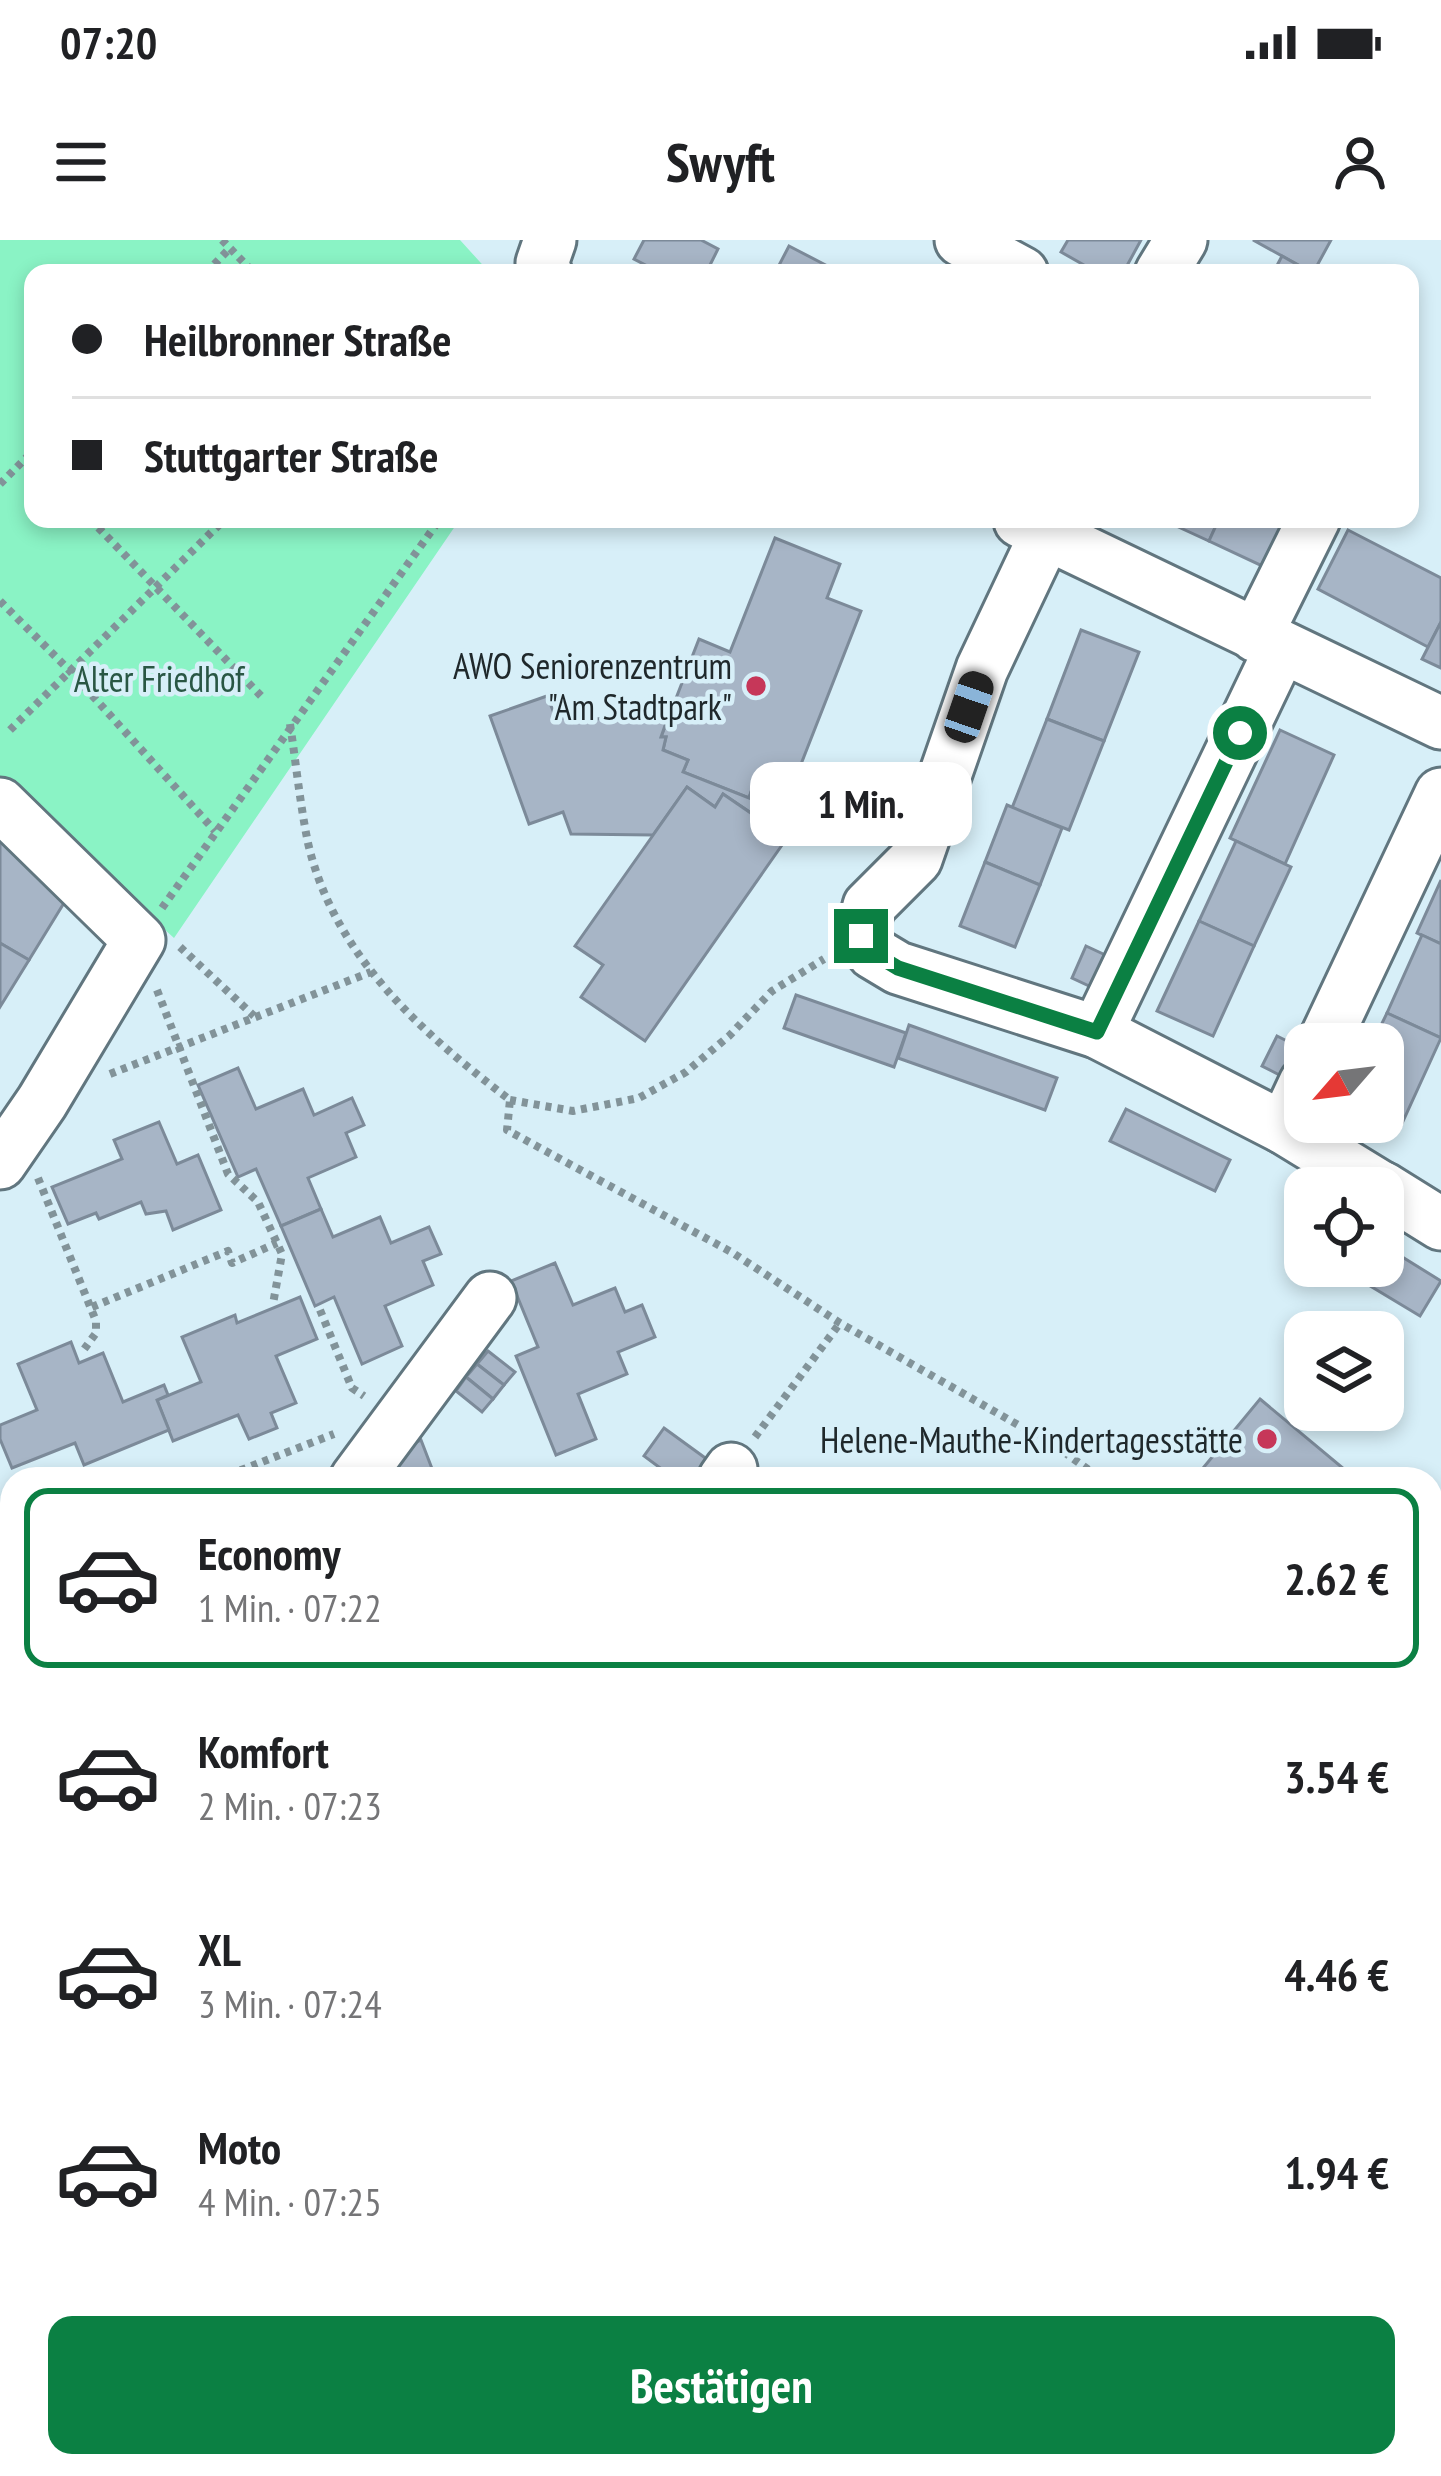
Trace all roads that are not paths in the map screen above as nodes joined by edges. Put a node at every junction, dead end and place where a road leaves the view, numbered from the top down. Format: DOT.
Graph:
graph roads {
  1 [pos="961,240"];
  2 [pos="1005,264"];
  3 [pos="1037,528"];
  4 [pos="1047,528"];
  5 [pos="1311,528"];
  6 [pos="1269,642"];
  7 [pos="1441,723"];
  8 [pos="1441,794"];
  9 [pos="0,804"];
  10 [pos="1333,1023"];
  11 [pos="1097,1032"];
  12 [pos="1284,1102"];
  13 [pos="21,1133"];
  14 [pos="1334,1143"];
  15 [pos="1360,1167"];
  16 [pos="1404,1201"];
  17 [pos="1441,1224"];
  18 [pos="490,1298"];
  19 [pos="365,1467"];
  1 -- 2 [label="street"];
  3 -- 11 [label="street"];
  4 -- 6 [label="street"];
  5 -- 6 [label="street"];
  6 -- 7 [label="street"];
  6 -- 11 [label="street"];
  8 -- 10 [label="street"];
  9 -- 13 [label="street"];
  11 -- 12 [label="street"];
  14 -- 15 [label="street"];
  16 -- 17 [label="street"];
  18 -- 19 [label="street"];
}
